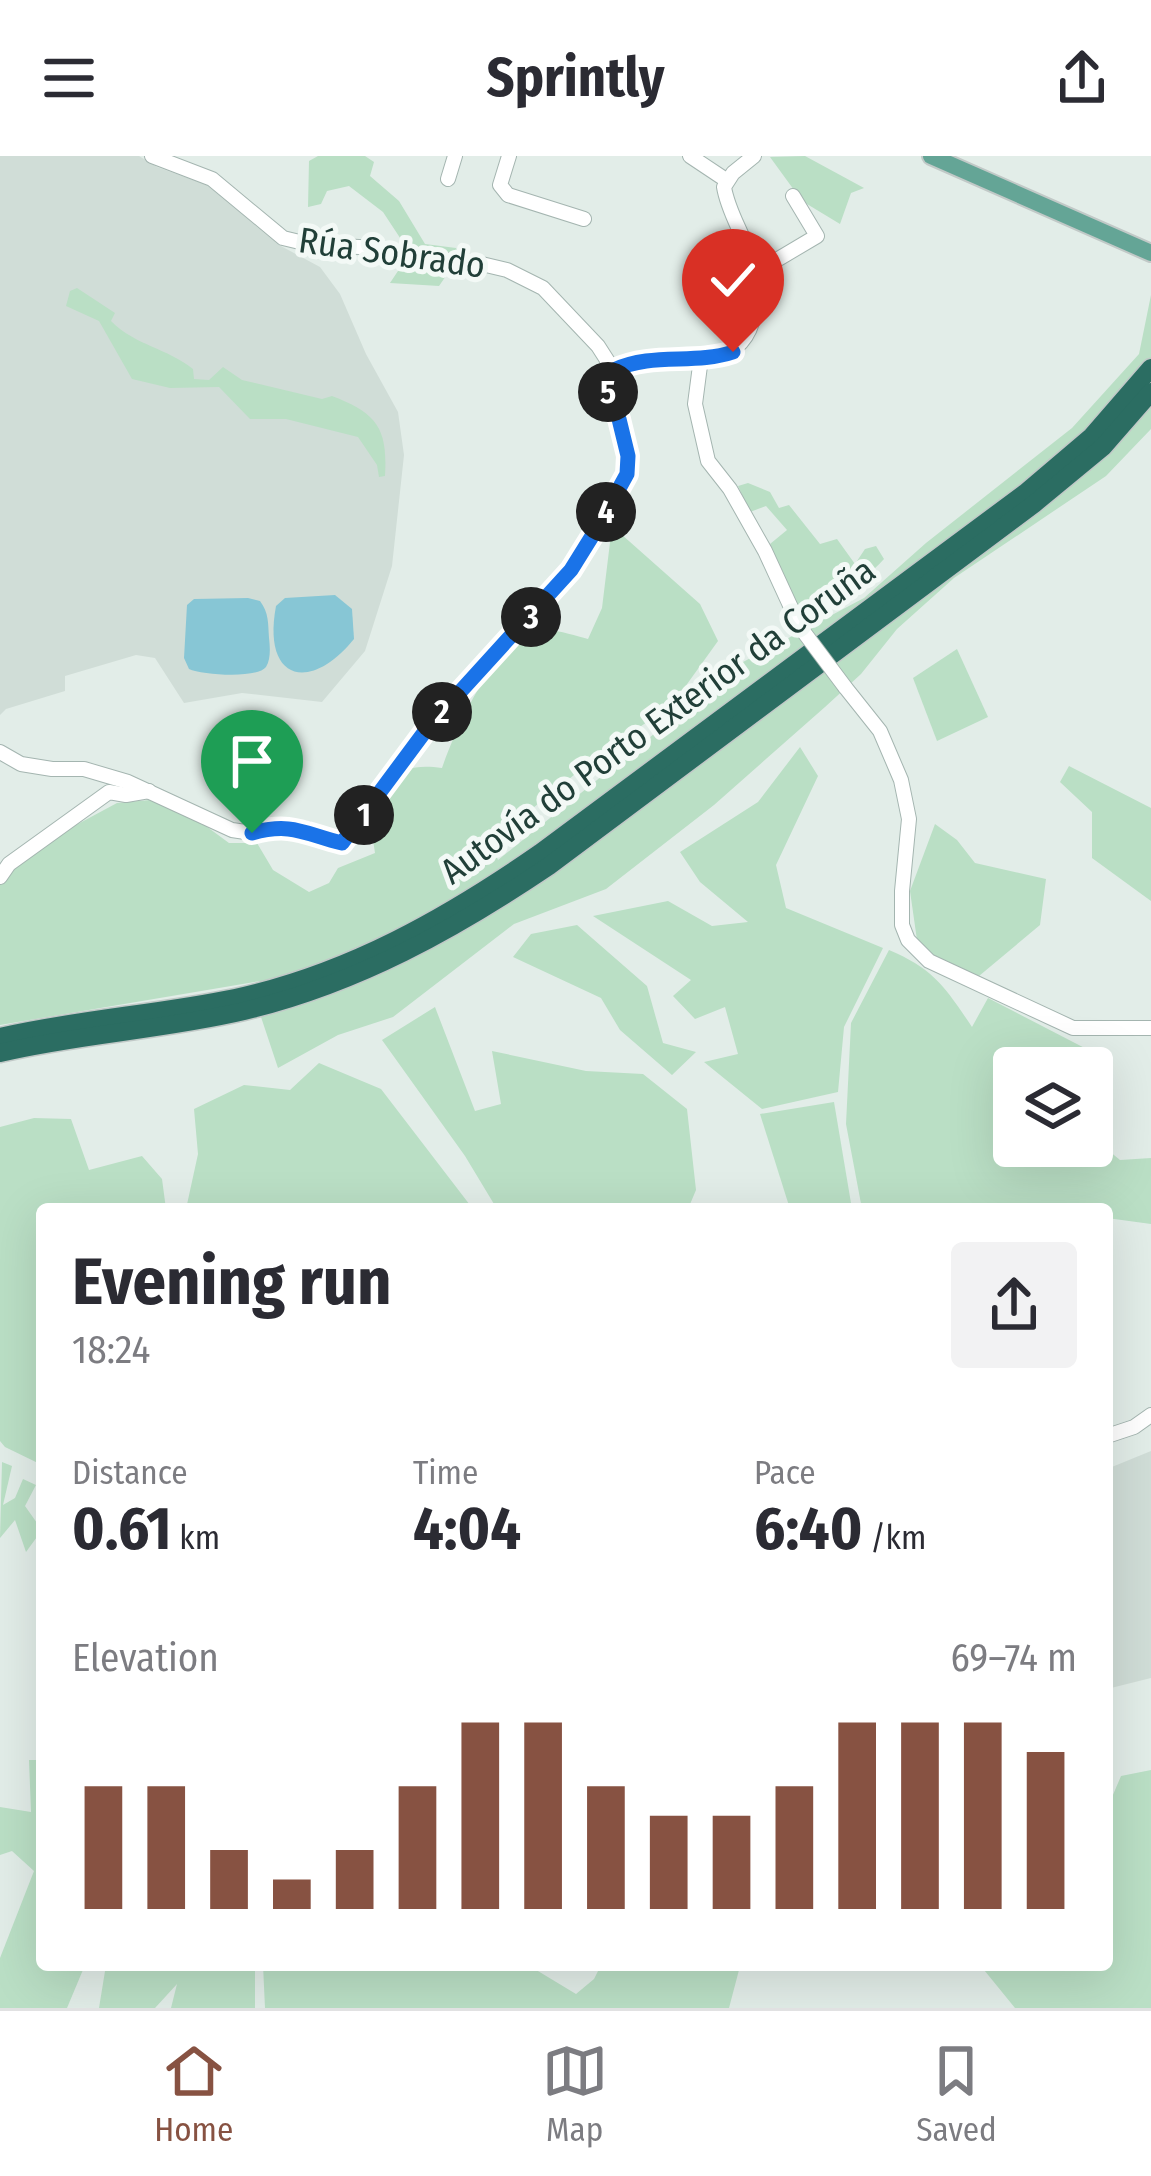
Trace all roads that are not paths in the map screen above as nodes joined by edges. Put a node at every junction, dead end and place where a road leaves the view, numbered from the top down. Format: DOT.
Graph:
graph roads {
  1 [pos="152,156"];
  2 [pos="455,156"];
  3 [pos="509,156"];
  4 [pos="690,156"];
  5 [pos="754,156"];
  6 [pos="931,156"];
  7 [pos="448,179"];
  8 [pos="725,180"];
  9 [pos="794,196"];
  10 [pos="584,219"];
  11 [pos="1151,254"];
  12 [pos="753,274"];
  13 [pos="701,358"];
  14 [pos="1151,368"];
  15 [pos="614,370"];
  16 [pos="1151,392"];
  17 [pos="0,752"];
  18 [pos="149,791"];
  19 [pos="0,877"];
  20 [pos="1151,1028"];
  21 [pos="0,1037"];
  22 [pos="0,1053"];
  23 [pos="1151,1415"];
  24 [pos="1113,1434"];
  1 -- 15 [label="street, Rúa Sobrado"];
  2 -- 7 [label="street"];
  3 -- 10 [label="street"];
  4 -- 8 [label="street"];
  5 -- 8 [label="street"];
  6 -- 11 [label="main road"];
  8 -- 12 [label="street"];
  9 -- 12 [label="street"];
  12 -- 13 [label="street"];
  13 -- 15 [label="street"];
  13 -- 20 [label="street, bridge"];
  14 -- 21 [label="highway, Autovía do Porto Exterior da Coruña"];
  15 -- 18 [label="street"];
  16 -- 22 [label="highway, Autovía do Porto Exterior da Coruña"];
  17 -- 18 [label="street"];
  18 -- 19 [label="street"];
  23 -- 24 [label="street"];
}
